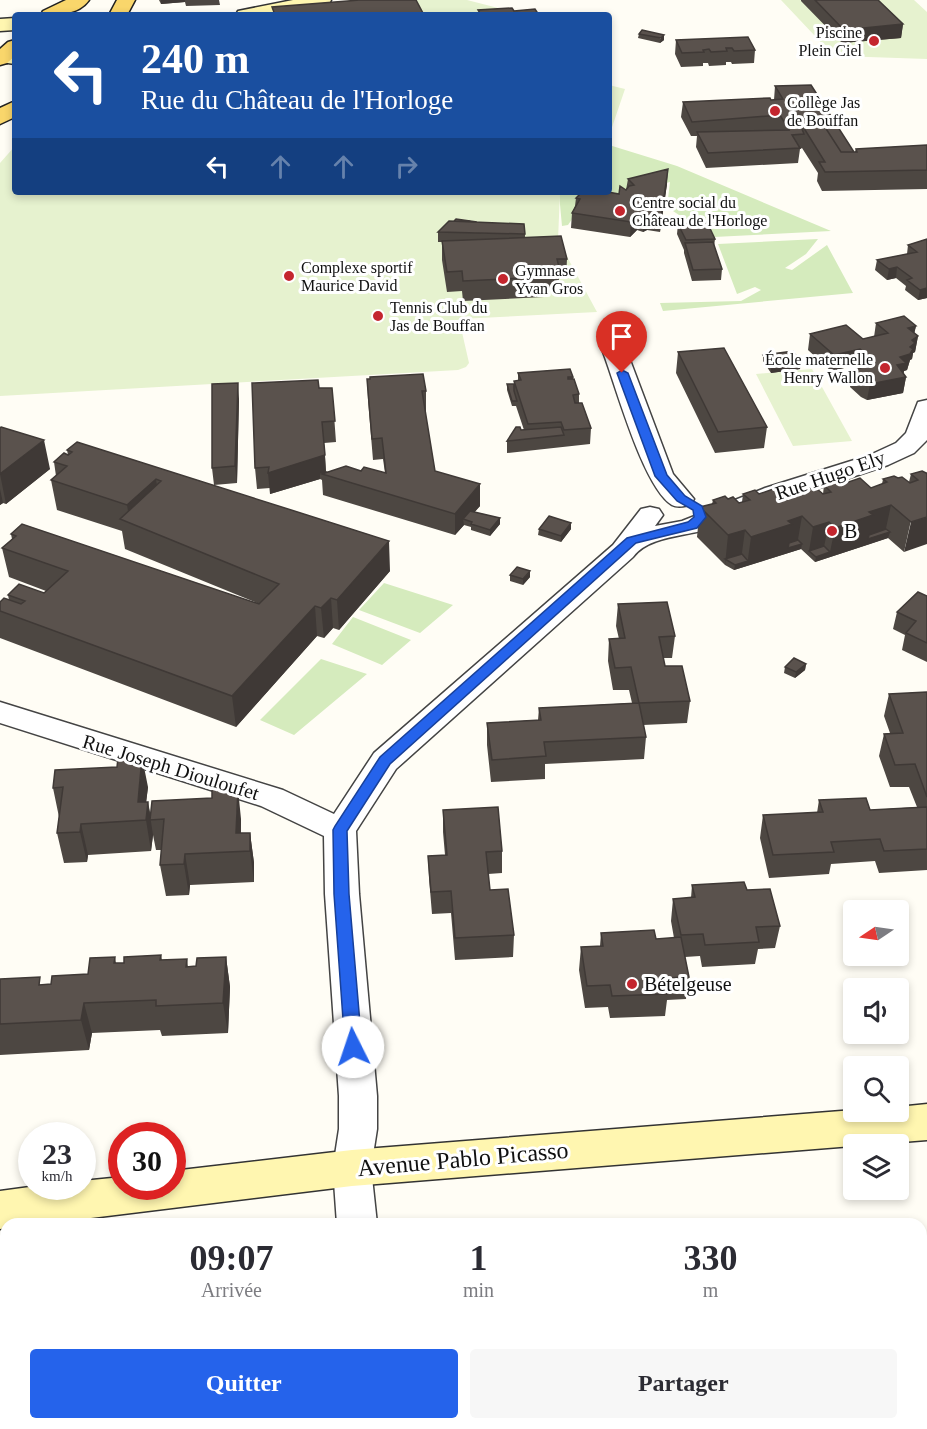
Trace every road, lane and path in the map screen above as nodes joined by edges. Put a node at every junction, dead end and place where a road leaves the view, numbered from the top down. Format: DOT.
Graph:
graph roads {
  1 [pos="80,0"];
  2 [pos="322,0"];
  3 [pos="334,0"];
  4 [pos="56,12"];
  5 [pos="260,12"];
  6 [pos="276,12"];
  7 [pos="615,352"];
  8 [pos="927,407"];
  9 [pos="673,507"];
  10 [pos="0,712"];
  11 [pos="340,830"];
  12 [pos="927,1122"];
  13 [pos="352,1168"];
  14 [pos="0,1210"];
  15 [pos="356,1218"];
  1 -- 4 [label="main road"];
  2 -- 5 [label="main road"];
  3 -- 6 [label="main road"];
  7 -- 9 [label="street"];
  8 -- 9 [label="street, Rue Hugo Ely"];
  9 -- 11 [label="street, Rue Hugo Ely"];
  10 -- 11 [label="street, Rue Joseph Diouloufet"];
  11 -- 13 [label="street"];
  12 -- 13 [label="main road, Avenue Pablo Picasso"];
  13 -- 14 [label="main road, Avenue Pablo Picasso"];
  13 -- 15 [label="street"];
}
